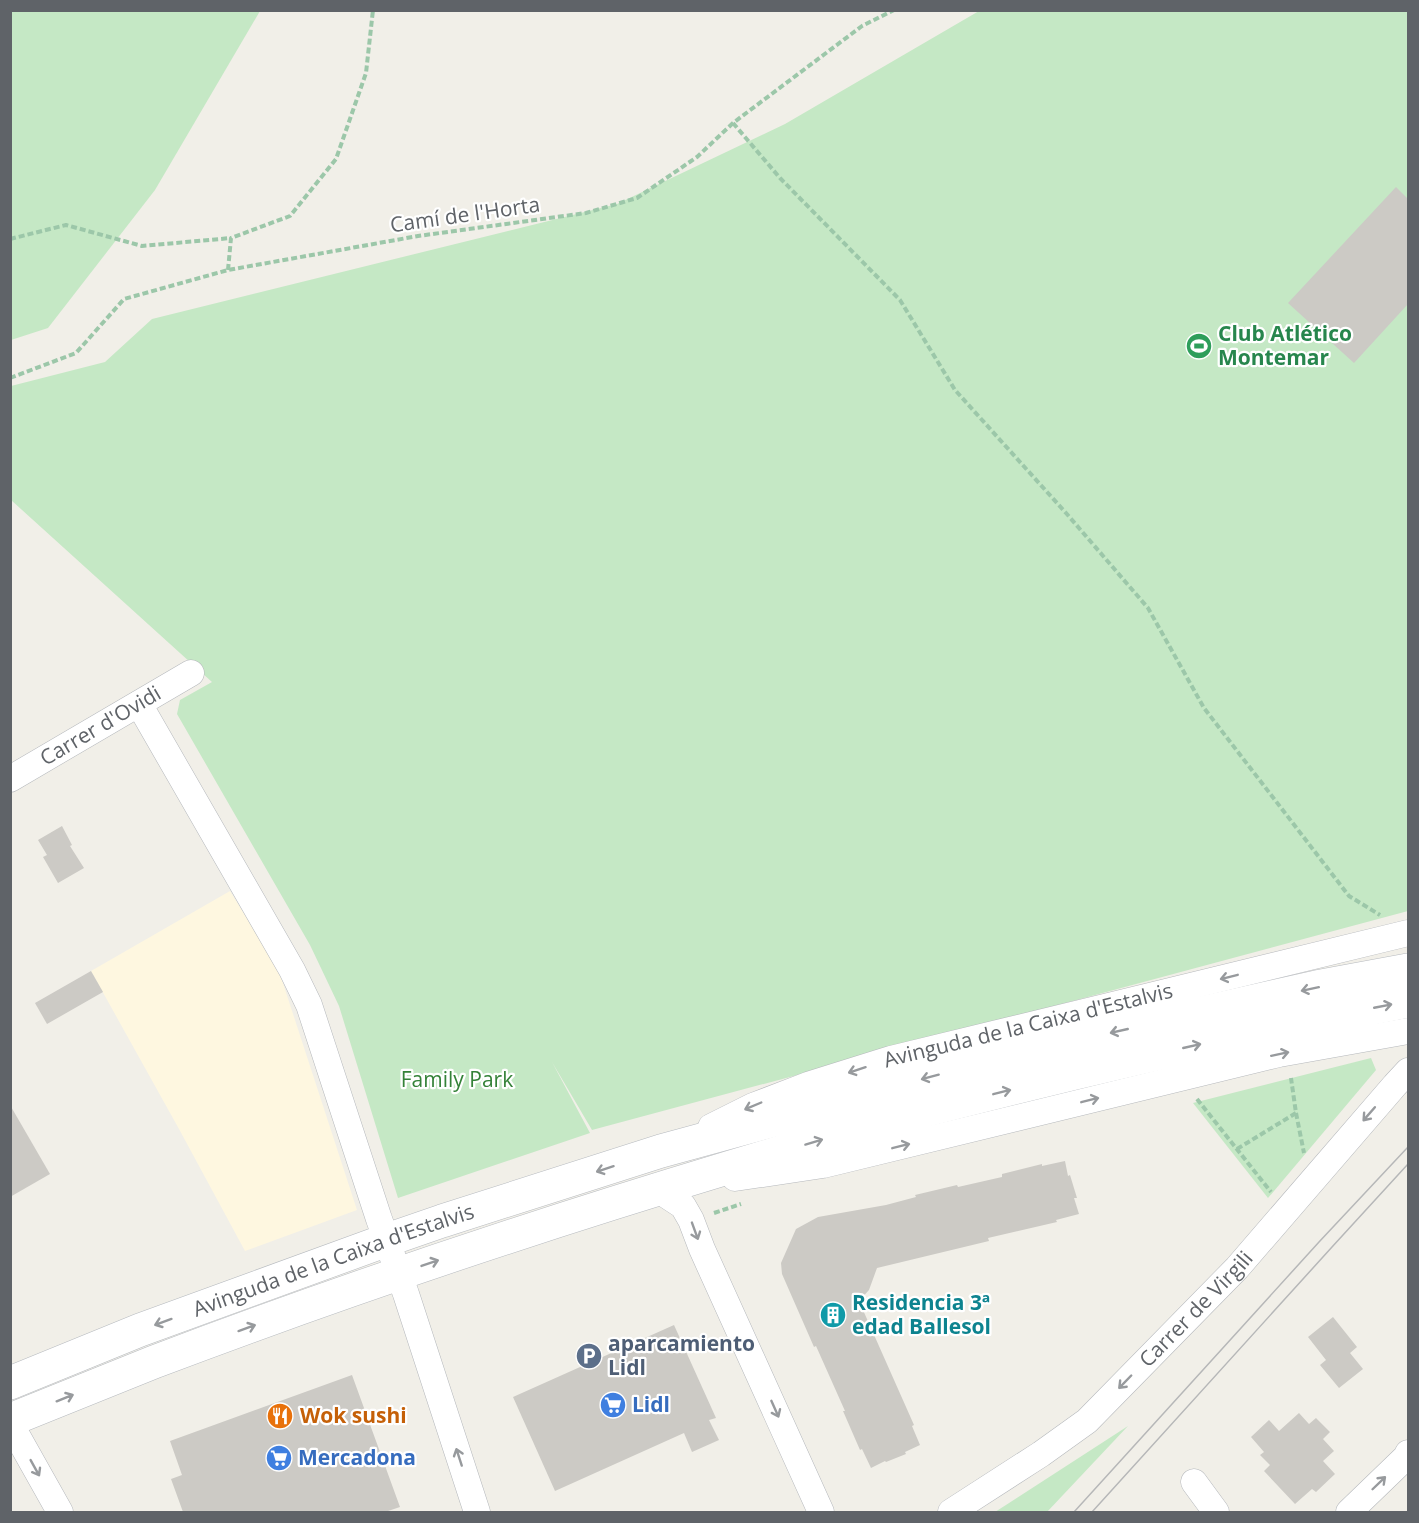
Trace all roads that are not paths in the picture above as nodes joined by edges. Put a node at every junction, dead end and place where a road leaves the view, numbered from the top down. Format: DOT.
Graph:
graph roads {
  1 [pos="191,673"];
  2 [pos="139,704"];
  3 [pos="10,779"];
  4 [pos="1399,927"];
  5 [pos="1408,970"];
  6 [pos="1408,1001"];
  7 [pos="1406,1036"];
  8 [pos="1408,1071"];
  9 [pos="661,1152"];
  10 [pos="657,1189"];
  11 [pos="387,1240"];
  12 [pos="399,1274"];
  13 [pos="10,1383"];
  14 [pos="10,1422"];
  15 [pos="1408,1454"];
  16 [pos="1194,1482"];
  17 [pos="60,1512"];
  18 [pos="477,1512"];
  19 [pos="821,1512"];
  20 [pos="951,1512"];
  21 [pos="1216,1512"];
  22 [pos="1349,1512"];
  1 -- 2 [label="street, Carrer d'Ovidi"];
  2 -- 3 [label="street, Carrer d'Ovidi"];
  2 -- 11 [label="street"];
  4 -- 9 [label="street, Avinguda de la Caixa d'Estalvis, one-way"];
  5 -- 9 [label="main road, Avinguda de la Caixa d'Estalvis, one-way"];
  10 -- 6 [label="main road, Avinguda de la Caixa d'Estalvis, one-way"];
  10 -- 7 [label="street, Avinguda de la Caixa d'Estalvis, one-way"];
  8 -- 20 [label="street, Carrer de Virgili, one-way"];
  9 -- 11 [label="main road, Avinguda de la Caixa d'Estalvis, one-way"];
  12 -- 10 [label="main road, Avinguda de la Caixa d'Estalvis, one-way"];
  10 -- 19 [label="street, one-way"];
  11 -- 12 [label="street"];
  11 -- 13 [label="main road, Avinguda de la Caixa d'Estalvis, one-way"];
  14 -- 12 [label="main road, Avinguda de la Caixa d'Estalvis, one-way"];
  18 -- 12 [label="street, one-way"];
  14 -- 17 [label="street, one-way"];
  22 -- 15 [label="street, one-way"];
  16 -- 21 [label="street"];
}
